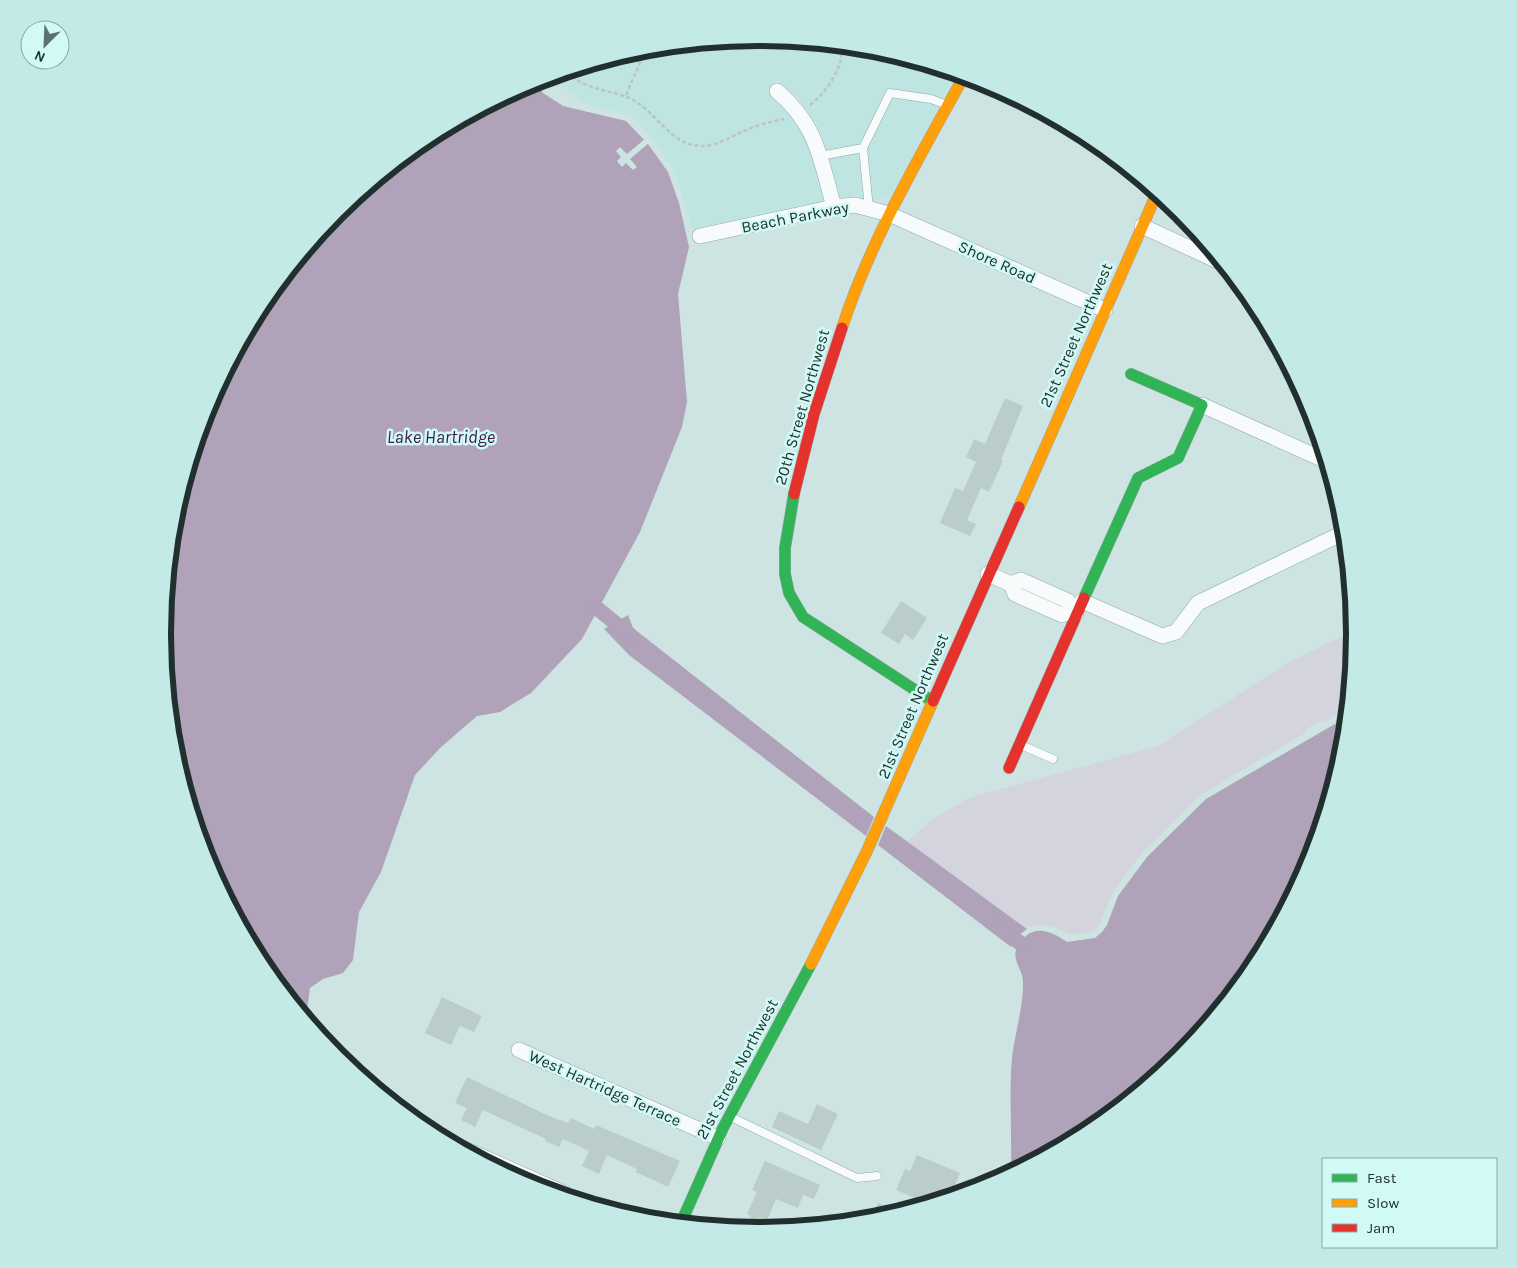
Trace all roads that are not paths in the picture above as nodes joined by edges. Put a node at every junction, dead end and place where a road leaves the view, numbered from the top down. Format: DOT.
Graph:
graph roads {
  1 [pos="961,82"];
  2 [pos="776,90"];
  3 [pos="949,106"];
  4 [pos="863,148"];
  5 [pos="820,156"];
  6 [pos="1154,199"];
  7 [pos="834,207"];
  8 [pos="869,208"];
  9 [pos="889,214"];
  10 [pos="1142,226"];
  11 [pos="700,236"];
  12 [pos="1209,257"];
  13 [pos="1105,310"];
  14 [pos="1131,374"];
  15 [pos="1202,405"];
  16 [pos="1319,458"];
  17 [pos="1338,536"];
  18 [pos="988,574"];
  19 [pos="1076,609"];
  20 [pos="932,700"];
  21 [pos="1019,744"];
  22 [pos="1053,759"];
  23 [pos="1008,768"];
  24 [pos="520,1050"];
  25 [pos="729,1116"];
  26 [pos="718,1138"];
  27 [pos="877,1176"];
  28 [pos="684,1217"];
  1 -- 3 [label="street, 20th Street Northwest"];
  2 -- 5 [label="street"];
  3 -- 4 [label="lane"];
  3 -- 9 [label="street, 20th Street Northwest"];
  4 -- 5 [label="lane"];
  4 -- 8 [label="lane"];
  5 -- 7 [label="street"];
  6 -- 10 [label="street, 21st Street Northwest"];
  7 -- 8 [label="street, Beach Parkway"];
  7 -- 11 [label="street, Beach Parkway"];
  8 -- 9 [label="street, Beach Parkway"];
  9 -- 13 [label="street, Shore Road"];
  9 -- 20 [label="street, 20th Street Northwest"];
  10 -- 12 [label="street"];
  10 -- 13 [label="street, 21st Street Northwest"];
  13 -- 18 [label="street, 21st Street Northwest"];
  14 -- 15 [label="street"];
  15 -- 16 [label="street"];
  15 -- 19 [label="street"];
  17 -- 19 [label="street"];
  18 -- 19 [label="street"];
  18 -- 20 [label="street, 21st Street Northwest"];
  19 -- 21 [label="street"];
  20 -- 25 [label="street, 21st Street Northwest"];
  21 -- 22 [label="lane"];
  21 -- 23 [label="street"];
  24 -- 26 [label="street, West Hartridge Terrace"];
  25 -- 26 [label="street, 21st Street Northwest"];
  25 -- 27 [label="lane"];
  26 -- 28 [label="street, 21st Street Northwest"];
}
